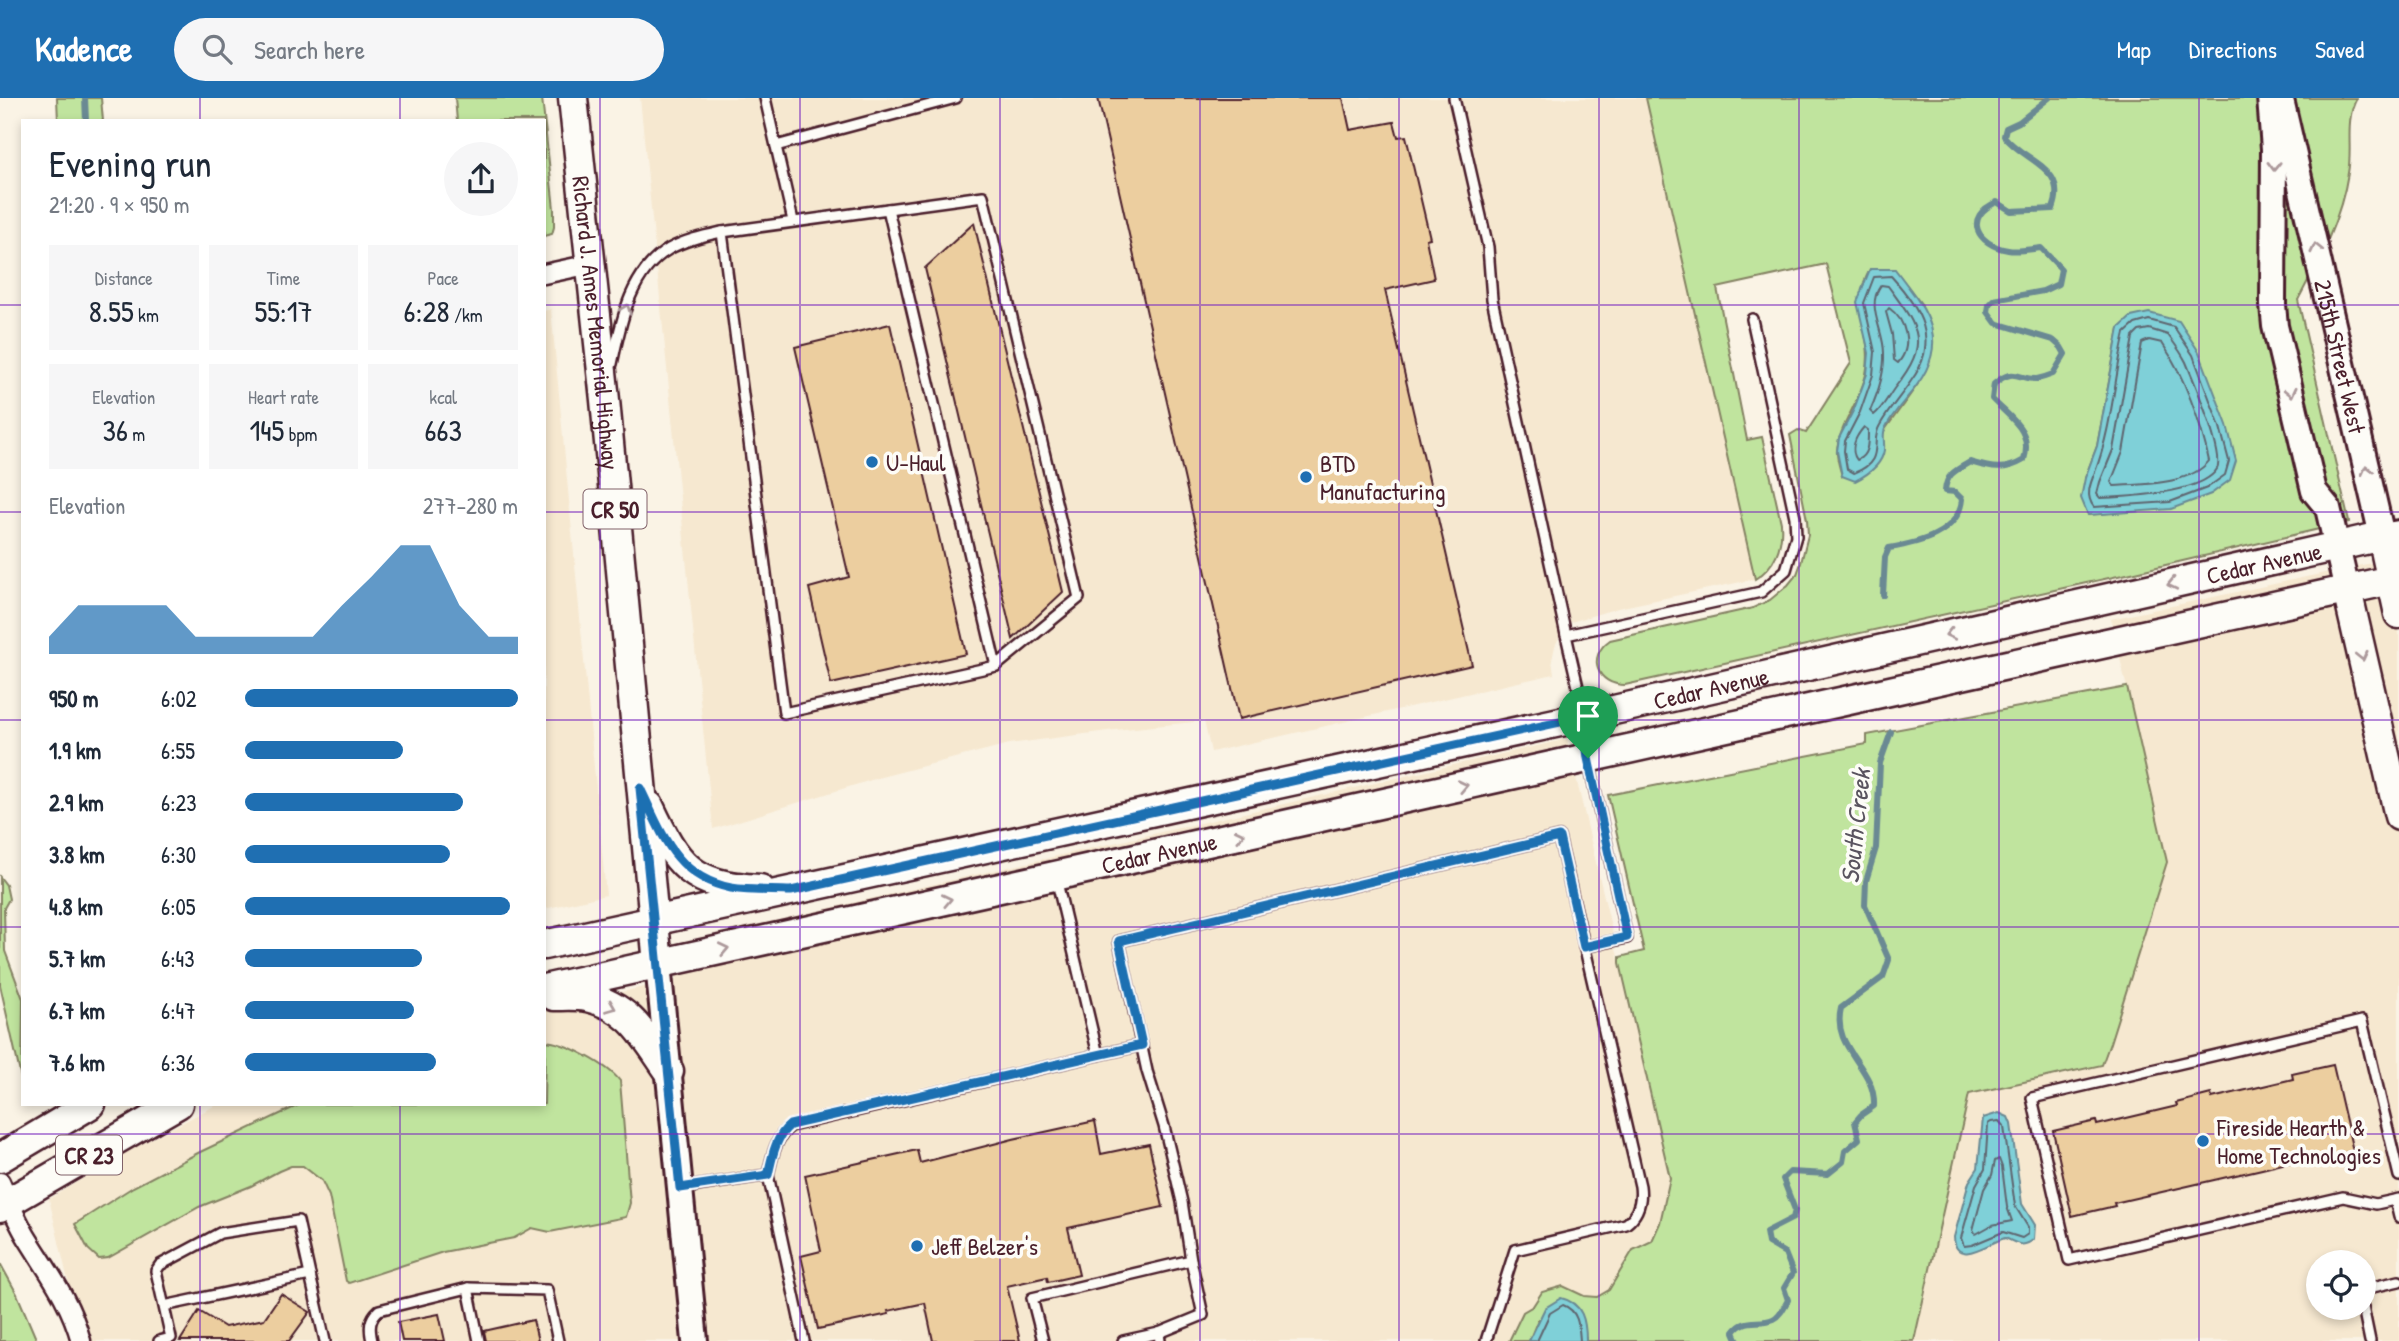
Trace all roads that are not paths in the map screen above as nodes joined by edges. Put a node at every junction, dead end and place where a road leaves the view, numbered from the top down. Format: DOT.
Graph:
graph roads {
  1 [pos="573,98"];
  2 [pos="765,98"];
  3 [pos="956,98"];
  4 [pos="1454,98"];
  5 [pos="2270,98"];
  6 [pos="2281,98"];
  7 [pos="776,146"];
  8 [pos="888,209"];
  9 [pos="793,221"];
  10 [pos="722,232"];
  11 [pos="591,264"];
  12 [pos="546,274"];
  13 [pos="1752,318"];
  14 [pos="605,400"];
  15 [pos="2391,535"];
  16 [pos="2338,547"];
  17 [pos="2395,579"];
  18 [pos="2347,590"];
  19 [pos="2399,614"];
  20 [pos="1566,635"];
  21 [pos="996,666"];
  22 [pos="1583,717"];
  23 [pos="1588,758"];
  24 [pos="640,788"];
  25 [pos="2399,816"];
  26 [pos="1056,876"];
  27 [pos="791,891"];
  28 [pos="653,921"];
  29 [pos="546,945"];
  30 [pos="1584,947"];
  31 [pos="658,964"];
  32 [pos="546,989"];
  33 [pos="546,996"];
  34 [pos="1142,1045"];
  35 [pos="1098,1055"];
  36 [pos="669,1071"];
  37 [pos="88,1106"];
  38 [pos="174,1106"];
  39 [pos="0,1158"];
  40 [pos="768,1175"];
  41 [pos="2399,1176"];
  42 [pos="680,1188"];
  43 [pos="3,1197"];
  44 [pos="2397,1200"];
  45 [pos="2399,1217"];
  46 [pos="1191,1260"];
  47 [pos="310,1275"];
  48 [pos="2399,1281"];
  49 [pos="2376,1286"];
  50 [pos="468,1288"];
  51 [pos="164,1306"];
  52 [pos="2366,1320"];
  53 [pos="1159,1337"];
  54 [pos="172,1340"];
  55 [pos="81,1341"];
  56 [pos="159,1341"];
  57 [pos="325,1341"];
  58 [pos="372,1341"];
  59 [pos="480,1341"];
  60 [pos="558,1341"];
  61 [pos="695,1341"];
  62 [pos="804,1341"];
  63 [pos="1042,1341"];
  64 [pos="1123,1341"];
  65 [pos="1486,1341"];
  66 [pos="2370,1341"];
  1 -- 11 [label="main road, Richard J. Ames Memorial Highway / CR 50"];
  2 -- 7 [label="lane"];
  3 -- 7 [label="lane"];
  4 -- 20 [label="lane"];
  5 -- 16 [label="street, one-way"];
  15 -- 6 [label="street, 215th Street West, one-way"];
  7 -- 9 [label="lane"];
  8 -- 9 [label="lane"];
  8 -- 21 [label="lane"];
  8 -- 21 [label="lane"];
  9 -- 10 [label="lane"];
  14 -- 10 [label="lane, one-way"];
  10 -- 21 [label="lane"];
  11 -- 12 [label="street"];
  11 -- 14 [label="main road, Richard J. Ames Memorial Highway / CR 50"];
  13 -- 20 [label="lane"];
  14 -- 24 [label="main road, Richard J. Ames Memorial Highway / CR 50"];
  15 -- 16 [label="main road, Cedar Avenue"];
  15 -- 17 [label="main road, 215th Street West"];
  16 -- 18 [label="street"];
  16 -- 22 [label="main road, Cedar Avenue, one-way"];
  17 -- 18 [label="main road, Cedar Avenue"];
  17 -- 19 [label="main road, 215th Street West"];
  18 -- 23 [label="main road, Cedar Avenue"];
  18 -- 25 [label="main road, one-way"];
  20 -- 22 [label="lane"];
  22 -- 23 [label="lane"];
  22 -- 27 [label="main road, Cedar Avenue"];
  26 -- 23 [label="main road, Cedar Avenue, one-way"];
  23 -- 30 [label="lane"];
  24 -- 27 [label="main road"];
  24 -- 28 [label="main road, Richard J. Ames Memorial Highway / CR 50"];
  31 -- 26 [label="main road, Cedar Avenue, one-way"];
  26 -- 35 [label="lane"];
  27 -- 28 [label="main road, Cedar Avenue"];
  28 -- 29 [label="main road, Cedar Avenue"];
  28 -- 31 [label="main road, Richard J. Ames Memorial Highway / CR 50"];
  30 -- 34 [label="lane"];
  30 -- 65 [label="lane"];
  31 -- 32 [label="main road, Cedar Avenue"];
  31 -- 36 [label="street"];
  33 -- 36 [label="main road, one-way"];
  34 -- 35 [label="lane"];
  34 -- 46 [label="lane"];
  35 -- 40 [label="lane"];
  36 -- 42 [label="street"];
  37 -- 39 [label="main road, CR 23"];
  38 -- 43 [label="main road, CR 23"];
  40 -- 42 [label="lane"];
  40 -- 62 [label="lane"];
  41 -- 44 [label="lane"];
  42 -- 61 [label="street"];
  43 -- 55 [label="street"];
  44 -- 45 [label="lane"];
  46 -- 53 [label="lane"];
  46 -- 63 [label="lane"];
  47 -- 51 [label="lane"];
  47 -- 51 [label="lane"];
  47 -- 57 [label="lane"];
  48 -- 49 [label="lane"];
  50 -- 58 [label="lane"];
  50 -- 59 [label="lane"];
  50 -- 60 [label="lane"];
  51 -- 54 [label="lane"];
  52 -- 66 [label="lane"];
  53 -- 64 [label="lane"];
  54 -- 56 [label="lane"];
}
